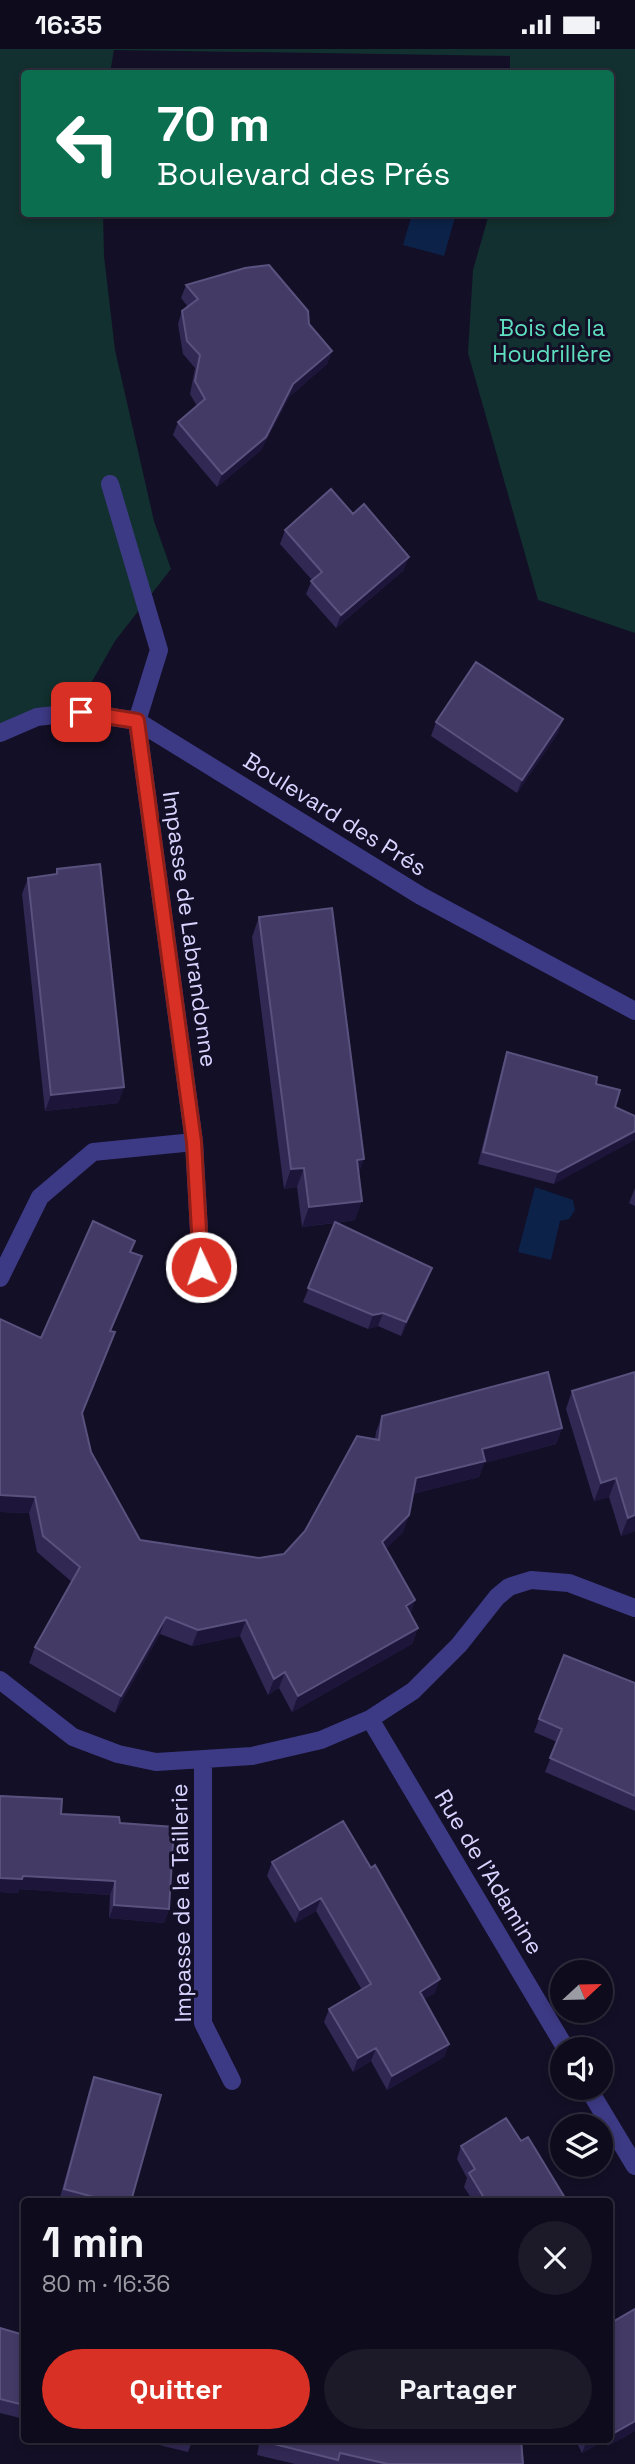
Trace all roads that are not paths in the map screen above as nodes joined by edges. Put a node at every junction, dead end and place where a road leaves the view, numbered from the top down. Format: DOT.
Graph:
graph roads {
  1 [pos="110,484"];
  2 [pos="137,721"];
  3 [pos="0,733"];
  4 [pos="635,1011"];
  5 [pos="194,1142"];
  6 [pos="201,1267"];
  7 [pos="0,1278"];
  8 [pos="635,1608"];
  9 [pos="0,1680"];
  10 [pos="370,1719"];
  11 [pos="203,1761"];
  12 [pos="559,2037"];
  13 [pos="232,2081"];
  14 [pos="596,2100"];
  15 [pos="635,2166"];
  1 -- 2 [label="street"];
  2 -- 3 [label="street, Boulevard des Prés"];
  2 -- 4 [label="street, Boulevard des Prés"];
  2 -- 5 [label="street, Impasse de Labrandonne"];
  5 -- 6 [label="street, Impasse de Labrandonne"];
  5 -- 7 [label="street"];
  8 -- 10 [label="street"];
  9 -- 11 [label="street"];
  10 -- 11 [label="street"];
  10 -- 12 [label="street, Rue de l'Adamine"];
  11 -- 13 [label="street, Impasse de la Taillerie"];
  14 -- 15 [label="street"];
}
